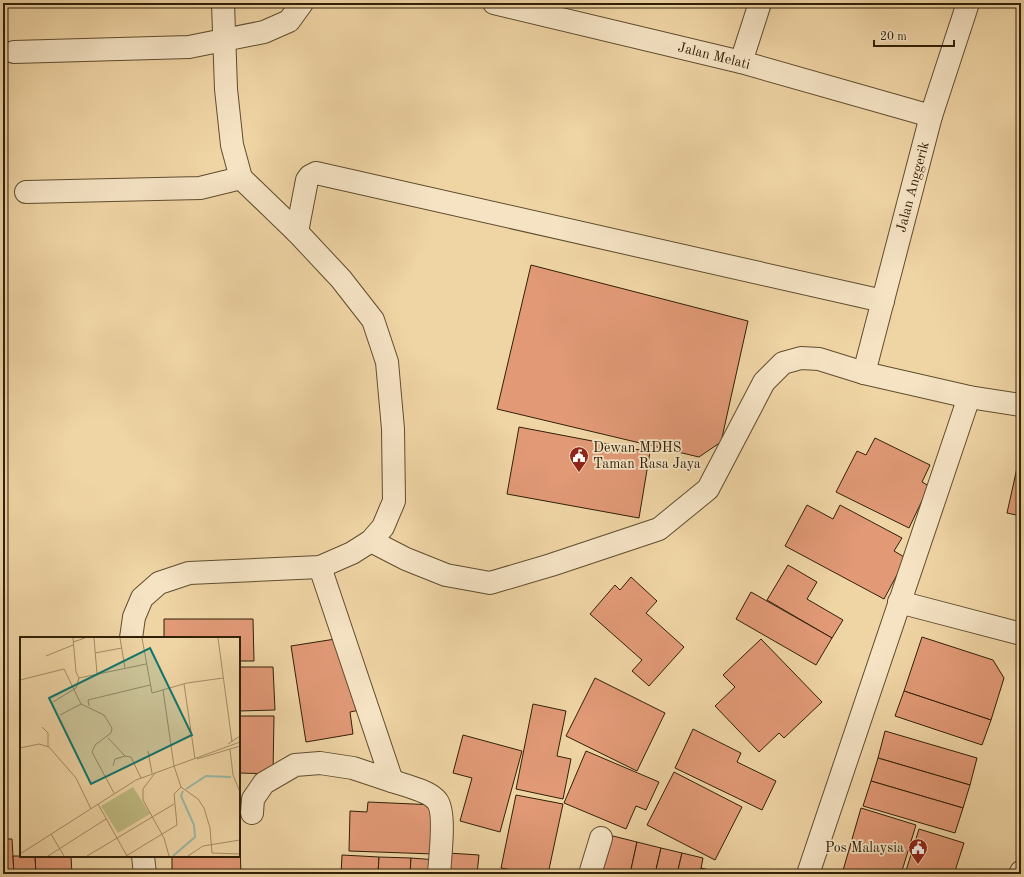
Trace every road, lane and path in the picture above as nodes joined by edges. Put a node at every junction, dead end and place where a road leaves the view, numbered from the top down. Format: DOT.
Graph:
graph roads {
  1 [pos="223,3"];
  2 [pos="302,3"];
  3 [pos="494,3"];
  4 [pos="760,3"];
  5 [pos="968,3"];
  6 [pos="224,41"];
  7 [pos="14,52"];
  8 [pos="741,62"];
  9 [pos="931,116"];
  10 [pos="241,178"];
  11 [pos="26,192"];
  12 [pos="297,232"];
  13 [pos="883,301"];
  14 [pos="864,373"];
  15 [pos="968,397"];
  16 [pos="1021,406"];
  17 [pos="371,541"];
  18 [pos="320,566"];
  19 [pos="899,602"];
  20 [pos="1021,634"];
  21 [pos="131,637"];
  22 [pos="392,782"];
  23 [pos="252,812"];
  24 [pos="601,838"];
  25 [pos="143,857"];
  26 [pos="145,874"];
  27 [pos="439,874"];
  28 [pos="590,874"];
  29 [pos="808,874"];
  1 -- 6 [label="street"];
  2 -- 6 [label="street"];
  3 -- 8 [label="street, Jalan Melati"];
  4 -- 8 [label="street"];
  5 -- 9 [label="street, Jalan Anggerik"];
  6 -- 7 [label="street"];
  6 -- 10 [label="street"];
  8 -- 9 [label="street, Jalan Melati"];
  9 -- 13 [label="street, Jalan Anggerik"];
  10 -- 11 [label="street"];
  10 -- 12 [label="street"];
  12 -- 13 [label="street"];
  12 -- 17 [label="street"];
  13 -- 14 [label="street, Jalan Anggerik"];
  14 -- 15 [label="street"];
  14 -- 17 [label="street"];
  15 -- 16 [label="street"];
  15 -- 19 [label="street"];
  17 -- 18 [label="street"];
  18 -- 21 [label="street"];
  18 -- 22 [label="street"];
  19 -- 20 [label="street"];
  19 -- 29 [label="street"];
  22 -- 23 [label="street"];
  22 -- 27 [label="street"];
  24 -- 28 [label="street"];
  25 -- 26 [label="street"];
}
